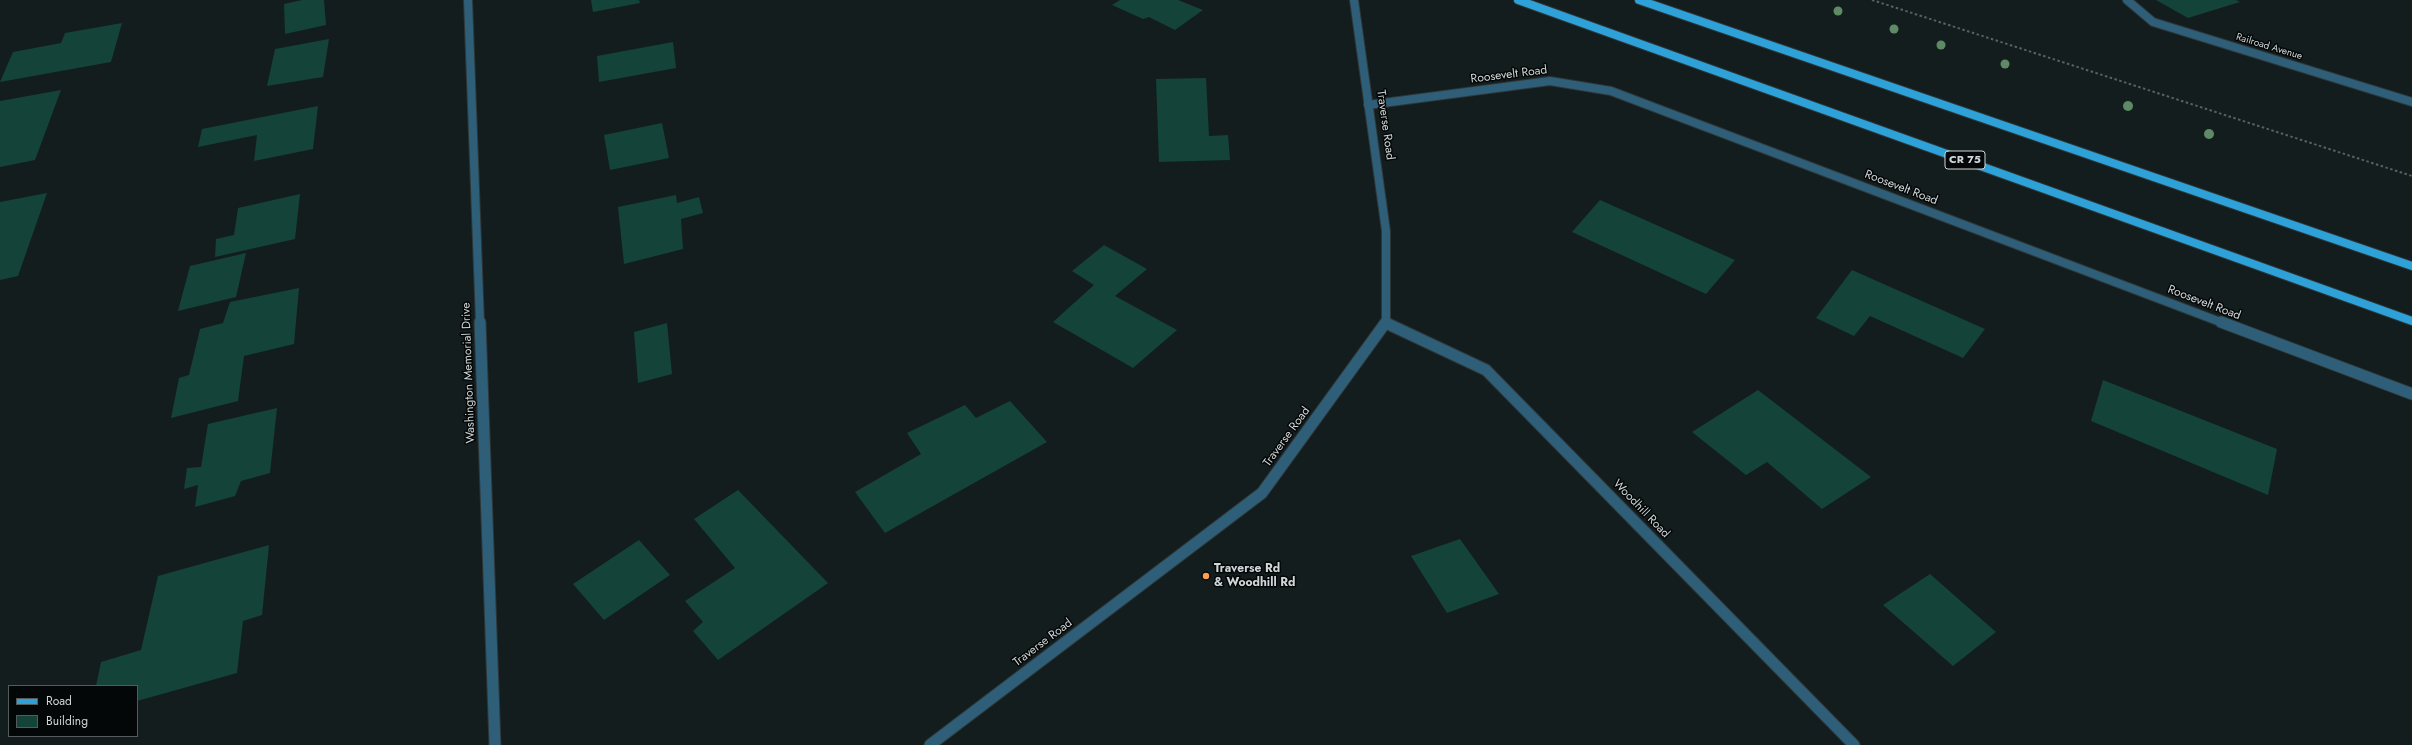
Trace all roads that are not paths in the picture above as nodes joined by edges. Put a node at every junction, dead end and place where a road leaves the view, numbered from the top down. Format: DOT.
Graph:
graph roads {
  1 [pos="468,0"];
  2 [pos="1354,0"];
  3 [pos="1518,0"];
  4 [pos="1639,0"];
  5 [pos="2127,0"];
  6 [pos="2412,102"];
  7 [pos="1368,105"];
  8 [pos="2412,266"];
  9 [pos="2412,321"];
  10 [pos="1386,323"];
  11 [pos="2412,394"];
  12 [pos="495,745"];
  13 [pos="930,745"];
  14 [pos="1854,745"];
  1 -- 12 [label="street, Washington Memorial Drive"];
  2 -- 7 [label="street, Traverse Road"];
  3 -- 9 [label="main road, CR 75"];
  4 -- 8 [label="main road"];
  5 -- 6 [label="street, Railroad Avenue"];
  7 -- 10 [label="street, Traverse Road"];
  7 -- 11 [label="street, Roosevelt Road"];
  10 -- 13 [label="street, Traverse Road"];
  10 -- 14 [label="street, Woodhill Road"];
}
